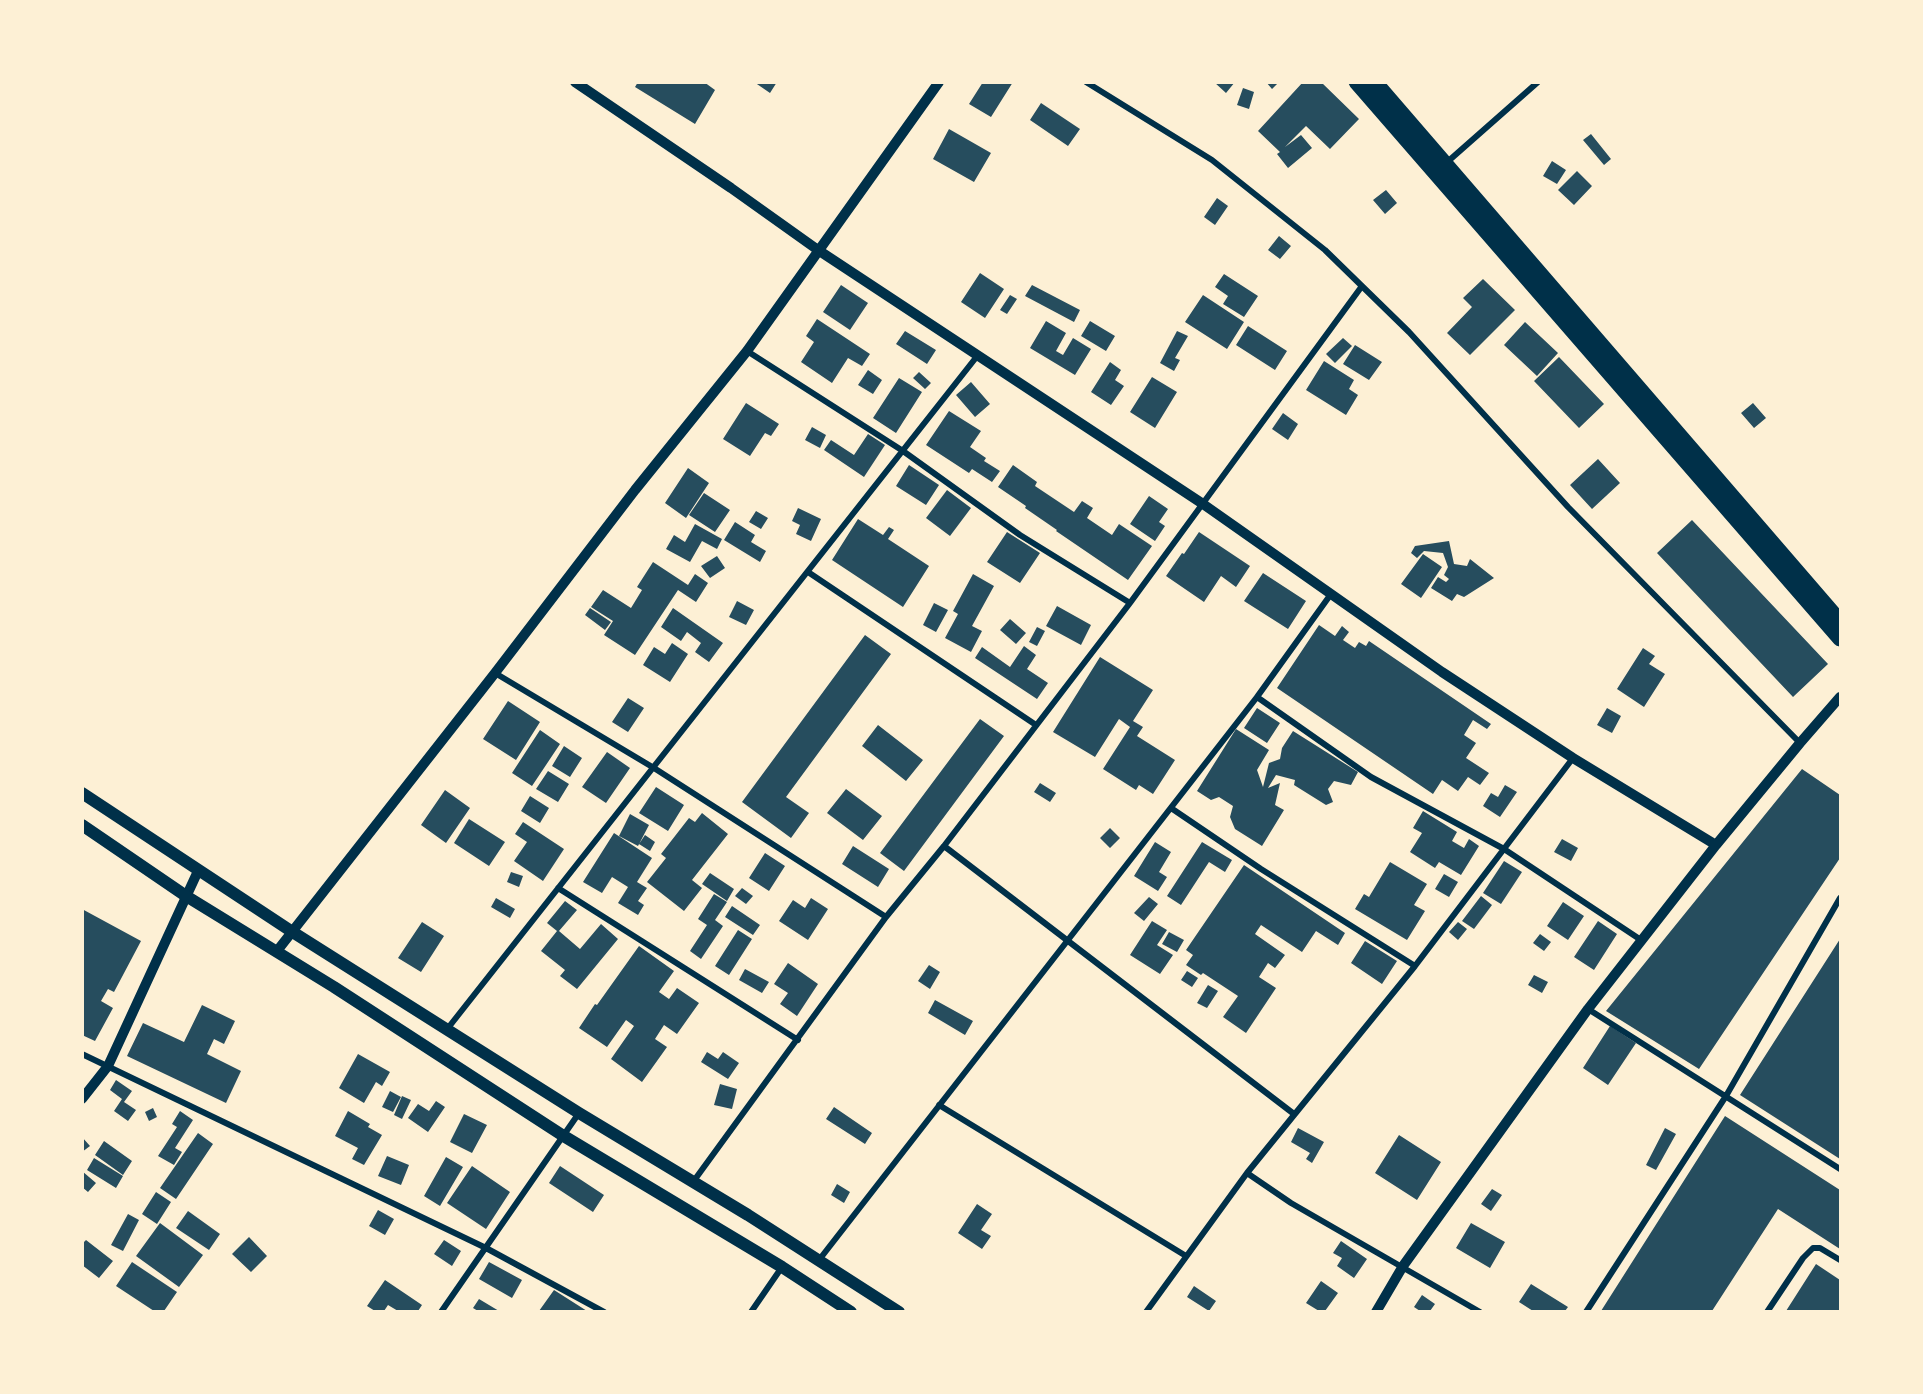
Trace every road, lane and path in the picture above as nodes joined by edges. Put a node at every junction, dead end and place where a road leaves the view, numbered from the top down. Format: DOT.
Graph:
graph roads {
  1 [pos="575,82"];
  2 [pos="939,82"];
  3 [pos="1086,82"];
  4 [pos="1356,82"];
  5 [pos="1375,82"];
  6 [pos="1538,82"];
  7 [pos="1445,164"];
  8 [pos="818,250"];
  9 [pos="1362,286"];
  10 [pos="747,351"];
  11 [pos="978,355"];
  12 [pos="903,451"];
  13 [pos="1203,504"];
  14 [pos="808,572"];
  15 [pos="1331,594"];
  16 [pos="1130,603"];
  17 [pos="1840,621"];
  18 [pos="1840,639"];
  19 [pos="495,673"];
  20 [pos="1257,697"];
  21 [pos="1840,697"];
  22 [pos="1036,725"];
  23 [pos="1800,743"];
  24 [pos="1573,758"];
  25 [pos="654,768"];
  26 [pos="82,794"];
  27 [pos="1171,808"];
  28 [pos="82,825"];
  29 [pos="1716,845"];
  30 [pos="944,846"];
  31 [pos="1504,849"];
  32 [pos="198,871"];
  33 [pos="558,888"];
  34 [pos="186,896"];
  35 [pos="1840,898"];
  36 [pos="886,917"];
  37 [pos="291,931"];
  38 [pos="1067,940"];
  39 [pos="1641,940"];
  40 [pos="277,951"];
  41 [pos="1415,966"];
  42 [pos="1588,1009"];
  43 [pos="448,1028"];
  44 [pos="798,1040"];
  45 [pos="82,1054"];
  46 [pos="108,1066"];
  47 [pos="1726,1096"];
  48 [pos="82,1099"];
  49 [pos="939,1106"];
  50 [pos="579,1113"];
  51 [pos="1294,1114"];
  52 [pos="562,1135"];
  53 [pos="1840,1169"];
  54 [pos="1247,1173"];
  55 [pos="693,1182"];
  56 [pos="486,1248"];
  57 [pos="1186,1256"];
  58 [pos="819,1260"];
  59 [pos="1840,1260"];
  60 [pos="1403,1266"];
  61 [pos="782,1267"];
  62 [pos="441,1311"];
  63 [pos="604,1311"];
  64 [pos="752,1311"];
  65 [pos="851,1311"];
  66 [pos="900,1311"];
  67 [pos="1146,1311"];
  68 [pos="1376,1311"];
  69 [pos="1480,1311"];
  70 [pos="1586,1311"];
  71 [pos="1767,1311"];
  1 -- 8 [label="street"];
  2 -- 8 [label="street"];
  3 -- 9 [label="street"];
  4 -- 18 [label="main road"];
  5 -- 7 [label="main road"];
  6 -- 7 [label="street"];
  7 -- 17 [label="main road"];
  8 -- 10 [label="street"];
  8 -- 11 [label="street"];
  9 -- 13 [label="street"];
  9 -- 23 [label="street"];
  10 -- 12 [label="street"];
  10 -- 19 [label="street"];
  11 -- 12 [label="street"];
  11 -- 13 [label="street"];
  12 -- 14 [label="street"];
  12 -- 16 [label="street"];
  13 -- 15 [label="street"];
  13 -- 16 [label="street"];
  14 -- 22 [label="street"];
  14 -- 25 [label="street"];
  15 -- 20 [label="street"];
  15 -- 24 [label="street"];
  16 -- 22 [label="street"];
  19 -- 25 [label="street"];
  19 -- 37 [label="street"];
  20 -- 27 [label="street"];
  20 -- 31 [label="street"];
  21 -- 23 [label="street"];
  22 -- 30 [label="street"];
  23 -- 29 [label="street"];
  24 -- 29 [label="street"];
  24 -- 31 [label="street"];
  25 -- 33 [label="street"];
  25 -- 36 [label="street"];
  26 -- 32 [label="main road"];
  27 -- 38 [label="street"];
  27 -- 41 [label="street"];
  28 -- 34 [label="main road"];
  29 -- 39 [label="street"];
  30 -- 36 [label="street"];
  30 -- 38 [label="street"];
  31 -- 39 [label="street"];
  31 -- 41 [label="street"];
  32 -- 34 [label="street"];
  32 -- 37 [label="main road"];
  33 -- 43 [label="street"];
  33 -- 44 [label="street"];
  34 -- 40 [label="main road"];
  34 -- 46 [label="street"];
  35 -- 47 [label="street"];
  36 -- 44 [label="street"];
  37 -- 40 [label="street"];
  37 -- 43 [label="main road"];
  38 -- 49 [label="street"];
  38 -- 51 [label="street"];
  39 -- 42 [label="street"];
  40 -- 52 [label="main road"];
  41 -- 51 [label="street"];
  42 -- 47 [label="street"];
  42 -- 60 [label="street"];
  43 -- 50 [label="main road"];
  44 -- 55 [label="street"];
  45 -- 46 [label="street"];
  46 -- 48 [label="street"];
  46 -- 56 [label="street"];
  47 -- 53 [label="street"];
  47 -- 70 [label="street"];
  49 -- 57 [label="street"];
  49 -- 58 [label="street"];
  50 -- 52 [label="street"];
  50 -- 55 [label="main road"];
  51 -- 54 [label="street"];
  52 -- 56 [label="street"];
  52 -- 61 [label="main road"];
  54 -- 57 [label="street"];
  54 -- 60 [label="street"];
  55 -- 58 [label="main road"];
  56 -- 62 [label="street"];
  56 -- 63 [label="street"];
  57 -- 67 [label="street"];
  58 -- 66 [label="main road"];
  59 -- 71 [label="street"];
  60 -- 68 [label="street"];
  60 -- 69 [label="street"];
  61 -- 64 [label="street"];
  61 -- 65 [label="main road"];
}
